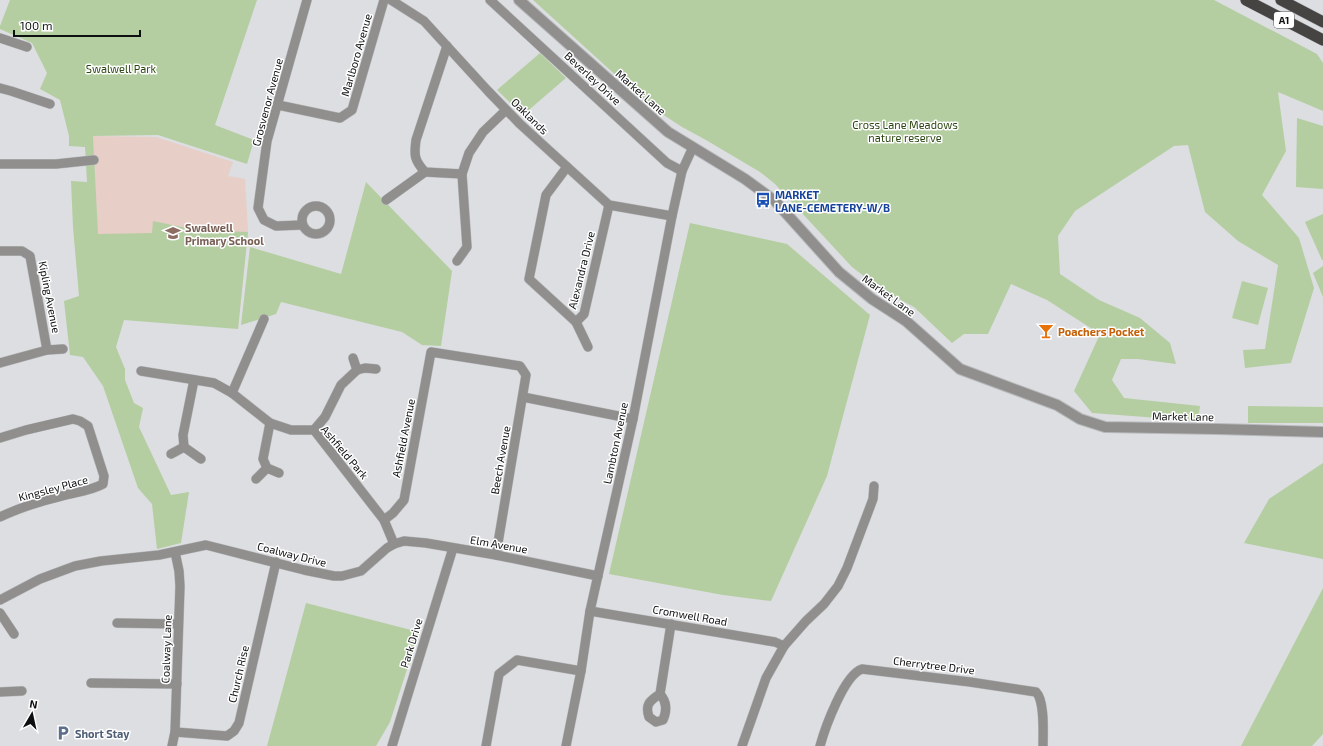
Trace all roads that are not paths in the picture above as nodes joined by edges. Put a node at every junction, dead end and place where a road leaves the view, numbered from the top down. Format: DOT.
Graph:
graph roads {
  1 [pos="307,0"];
  2 [pos="384,0"];
  3 [pos="391,0"];
  4 [pos="490,0"];
  5 [pos="519,0"];
  6 [pos="1246,0"];
  7 [pos="1281,0"];
  8 [pos="1323,22"];
  9 [pos="0,38"];
  10 [pos="1323,40"];
  11 [pos="447,46"];
  12 [pos="27,47"];
  13 [pos="0,88"];
  14 [pos="50,104"];
  15 [pos="278,105"];
  16 [pos="506,110"];
  17 [pos="693,147"];
  18 [pos="94,160"];
  19 [pos="0,164"];
  20 [pos="567,167"];
  21 [pos="682,171"];
  22 [pos="425,172"];
  23 [pos="462,174"];
  24 [pos="386,200"];
  25 [pos="609,205"];
  26 [pos="672,216"];
  27 [pos="302,225"];
  28 [pos="0,251"];
  29 [pos="457,261"];
  30 [pos="264,319"];
  31 [pos="576,322"];
  32 [pos="588,347"];
  33 [pos="63,349"];
  34 [pos="47,350"];
  35 [pos="431,352"];
  36 [pos="353,358"];
  37 [pos="0,363"];
  38 [pos="376,369"];
  39 [pos="357,370"];
  40 [pos="141,371"];
  41 [pos="194,380"];
  42 [pos="232,393"];
  43 [pos="523,397"];
  44 [pos="633,419"];
  45 [pos="270,423"];
  46 [pos="314,430"];
  47 [pos="1323,432"];
  48 [pos="0,438"];
  49 [pos="184,446"];
  50 [pos="172,454"];
  51 [pos="200,459"];
  52 [pos="267,468"];
  53 [pos="279,473"];
  54 [pos="256,479"];
  55 [pos="874,486"];
  56 [pos="0,517"];
  57 [pos="384,520"];
  58 [pos="394,544"];
  59 [pos="453,548"];
  60 [pos="175,552"];
  61 [pos="496,555"];
  62 [pos="276,562"];
  63 [pos="598,576"];
  64 [pos="0,600"];
  65 [pos="590,611"];
  66 [pos="0,613"];
  67 [pos="117,623"];
  68 [pos="178,624"];
  69 [pos="671,624"];
  70 [pos="14,634"];
  71 [pos="784,646"];
  72 [pos="580,671"];
  73 [pos="91,683"];
  74 [pos="176,684"];
  75 [pos="22,691"];
  76 [pos="0,692"];
  77 [pos="660,694"];
  78 [pos="175,732"];
  79 [pos="172,746"];
  80 [pos="392,746"];
  81 [pos="486,746"];
  82 [pos="566,746"];
  83 [pos="742,746"];
  84 [pos="820,746"];
  85 [pos="1043,746"];
  1 -- 15 [label="street, Grosvenor Avenue"];
  2 -- 15 [label="street, Marlboro Avenue"];
  3 -- 11 [label="street, Oaklands"];
  4 -- 21 [label="street, Beverley Drive"];
  5 -- 17 [label="street, Market Lane"];
  6 -- 10 [label="highway, A1"];
  7 -- 8 [label="highway, A1"];
  9 -- 12 [label="street"];
  11 -- 16 [label="street, Oaklands"];
  11 -- 22 [label="street"];
  13 -- 14 [label="street"];
  15 -- 27 [label="street, Grosvenor Avenue"];
  16 -- 20 [label="street, Oaklands"];
  16 -- 23 [label="street"];
  17 -- 21 [label="street, Lambton Avenue"];
  17 -- 47 [label="street, Market Lane"];
  18 -- 19 [label="street"];
  20 -- 25 [label="street, Oaklands"];
  20 -- 31 [label="street, Alexandra Drive"];
  21 -- 26 [label="street, Lambton Avenue"];
  22 -- 23 [label="street"];
  22 -- 24 [label="street"];
  23 -- 29 [label="street"];
  25 -- 26 [label="street"];
  25 -- 31 [label="street, Alexandra Drive"];
  26 -- 44 [label="street, Lambton Avenue"];
  28 -- 34 [label="street, Kipling Avenue"];
  30 -- 42 [label="street"];
  31 -- 32 [label="street"];
  33 -- 34 [label="street"];
  34 -- 37 [label="street"];
  35 -- 43 [label="street, Beech Avenue"];
  35 -- 57 [label="street, Ashfield Avenue"];
  36 -- 39 [label="street"];
  38 -- 39 [label="street"];
  39 -- 46 [label="street"];
  40 -- 41 [label="street, Ashfield Park"];
  41 -- 42 [label="street, Ashfield Park"];
  41 -- 49 [label="street"];
  42 -- 45 [label="street, Ashfield Park"];
  43 -- 44 [label="street"];
  43 -- 61 [label="street, Beech Avenue"];
  44 -- 63 [label="street, Lambton Avenue"];
  45 -- 46 [label="street, Ashfield Park"];
  45 -- 52 [label="street"];
  46 -- 57 [label="street, Ashfield Park"];
  48 -- 56 [label="street, Kingsley Place"];
  49 -- 50 [label="street"];
  49 -- 51 [label="street"];
  52 -- 53 [label="street"];
  52 -- 54 [label="street"];
  55 -- 71 [label="street"];
  57 -- 58 [label="street, Ashfield Park"];
  58 -- 59 [label="street, Elm Avenue"];
  58 -- 62 [label="street, Coalway Drive"];
  59 -- 61 [label="street, Elm Avenue"];
  59 -- 80 [label="street, Park Drive"];
  60 -- 62 [label="street, Coalway Drive"];
  60 -- 64 [label="street, Coalway Drive"];
  60 -- 68 [label="street, Coalway Lane"];
  61 -- 63 [label="street, Elm Avenue"];
  62 -- 78 [label="street, Church Rise"];
  63 -- 65 [label="street, Lambton Avenue"];
  65 -- 69 [label="street, Cromwell Road"];
  65 -- 72 [label="street, Lambton Avenue"];
  66 -- 70 [label="street"];
  67 -- 68 [label="street"];
  68 -- 74 [label="street, Coalway Lane"];
  69 -- 71 [label="street, Cromwell Road"];
  69 -- 77 [label="street"];
  71 -- 83 [label="street"];
  72 -- 81 [label="street"];
  72 -- 82 [label="street, Lambton Avenue"];
  73 -- 74 [label="street"];
  74 -- 78 [label="street, Coalway Lane"];
  75 -- 76 [label="street"];
  78 -- 79 [label="street, Coalway Lane"];
  84 -- 85 [label="street, Cherrytree Drive"];
}
